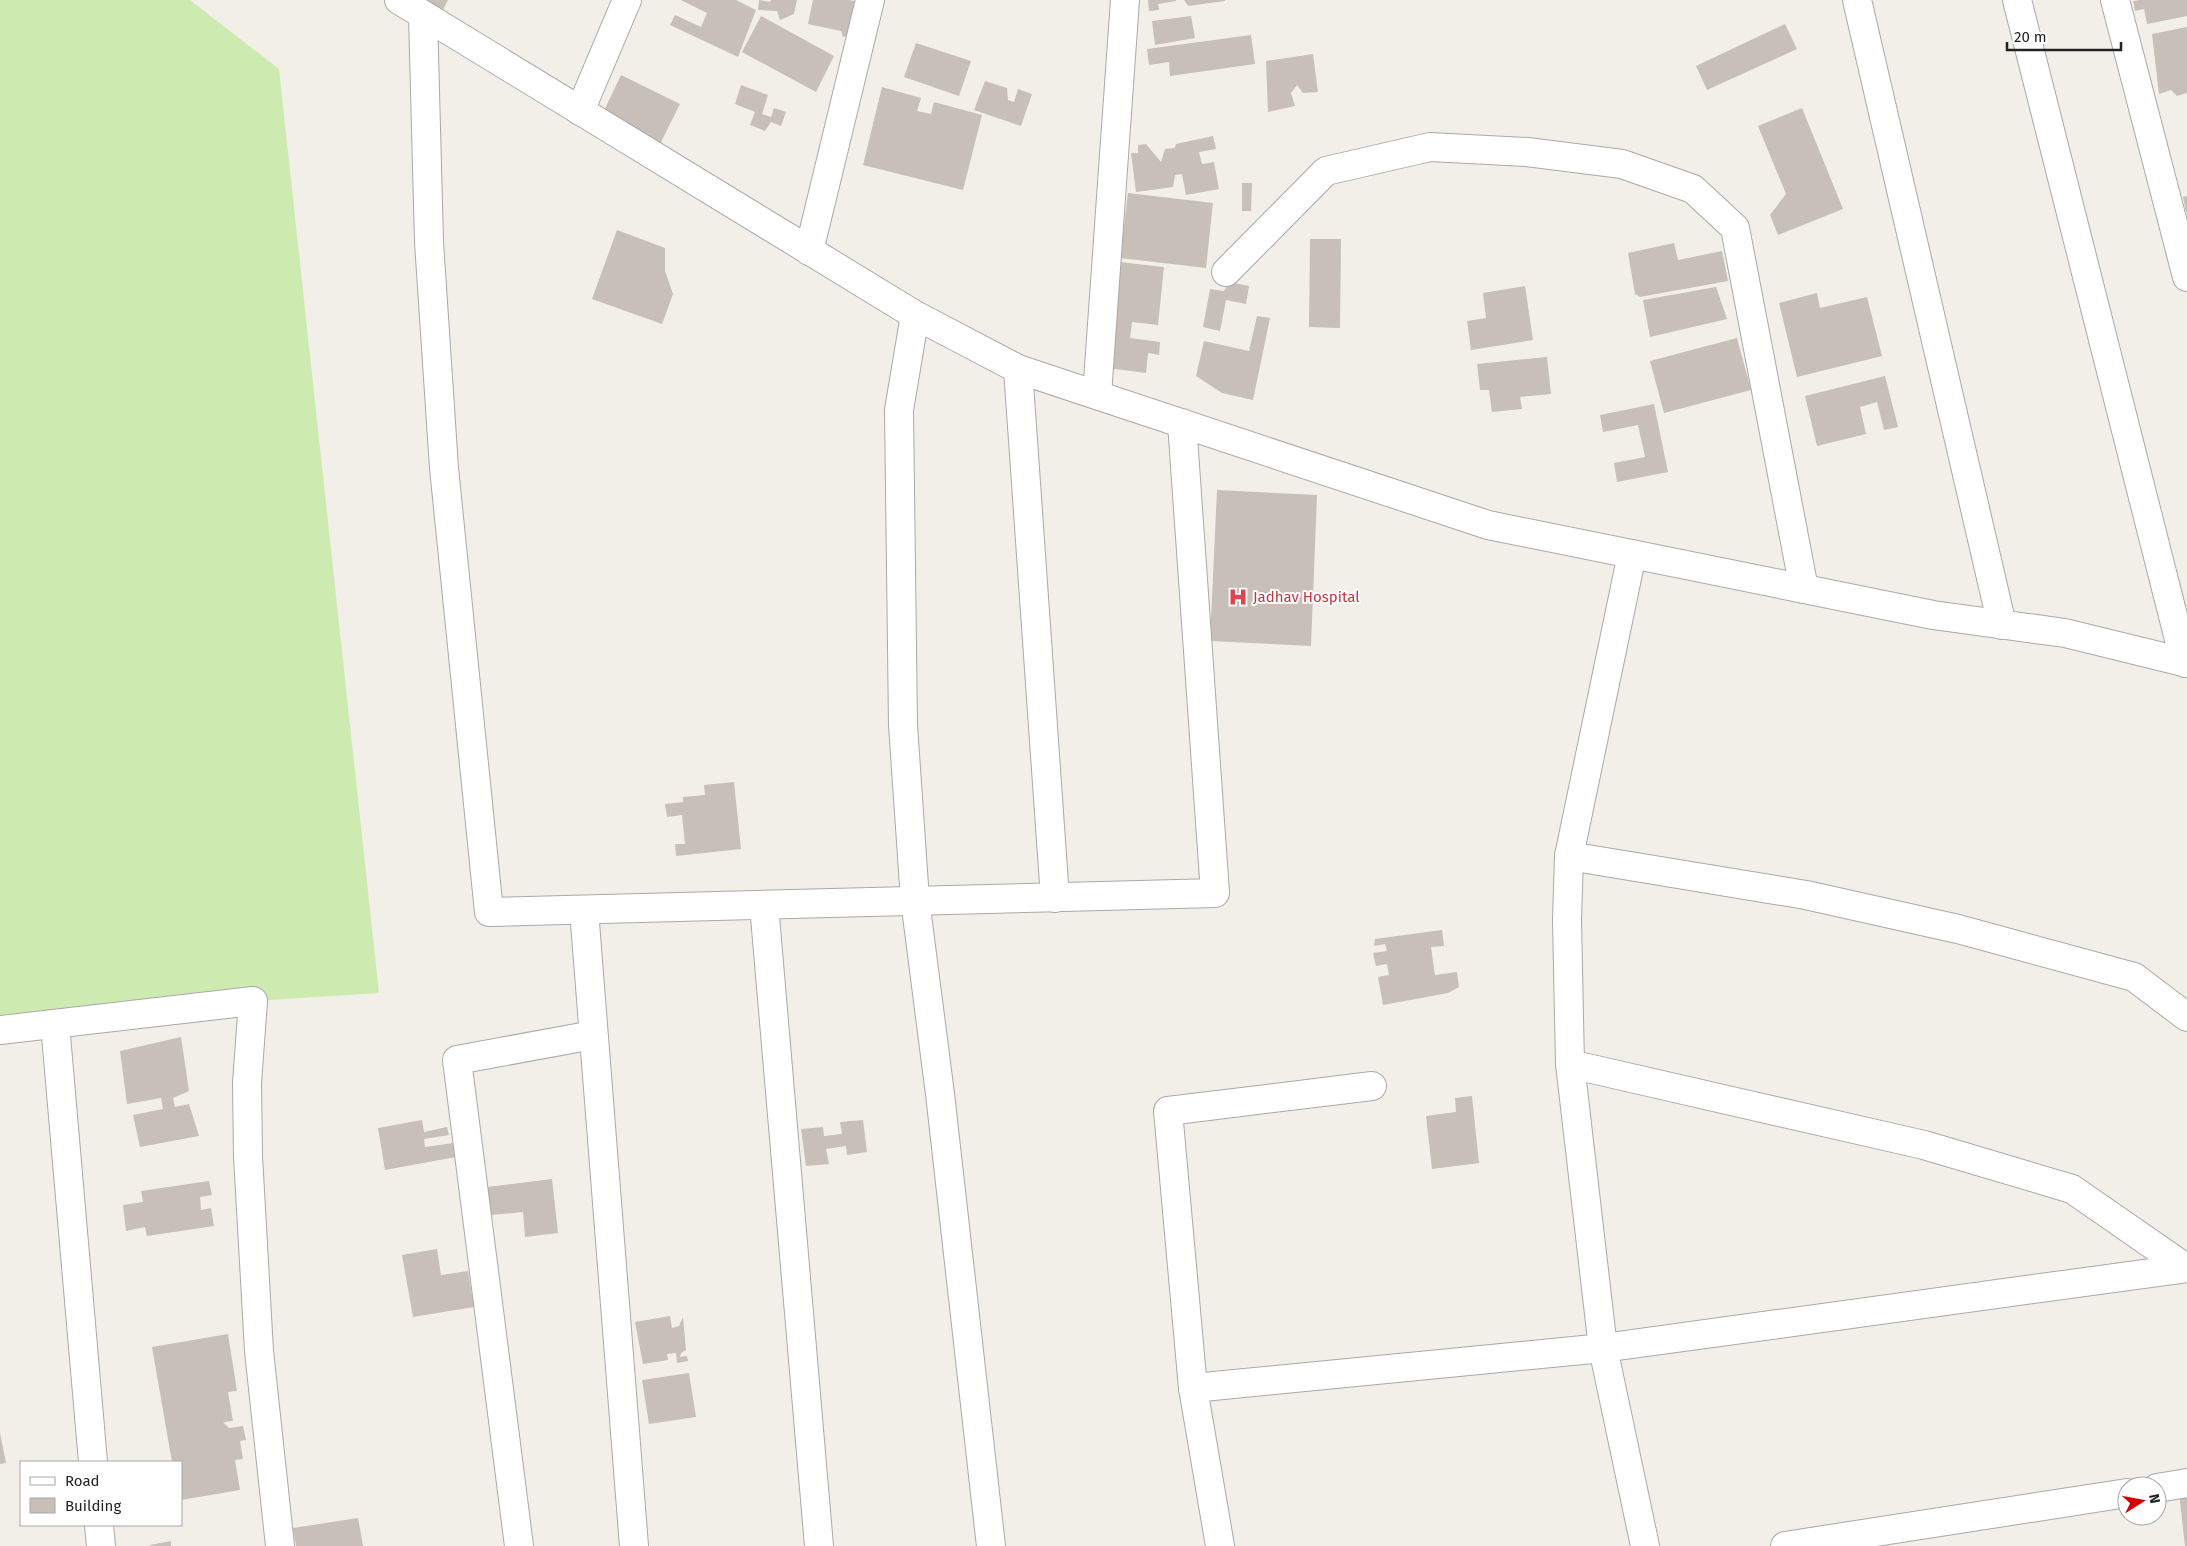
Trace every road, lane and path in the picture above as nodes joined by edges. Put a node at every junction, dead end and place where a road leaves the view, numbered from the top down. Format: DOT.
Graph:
graph roads {
  1 [pos="399,0"];
  2 [pos="627,0"];
  3 [pos="870,0"];
  4 [pos="1125,0"];
  5 [pos="1857,0"];
  6 [pos="2017,0"];
  7 [pos="2115,0"];
  8 [pos="423,15"];
  9 [pos="580,111"];
  10 [pos="809,251"];
  11 [pos="1226,272"];
  12 [pos="2187,277"];
  13 [pos="915,315"];
  14 [pos="1018,369"];
  15 [pos="1097,395"];
  16 [pos="1182,423"];
  17 [pos="1632,554"];
  18 [pos="1804,589"];
  19 [pos="2002,625"];
  20 [pos="2186,663"];
  21 [pos="1569,856"];
  22 [pos="1055,898"];
  23 [pos="915,900"];
  24 [pos="764,905"];
  25 [pos="584,910"];
  26 [pos="2187,1017"];
  27 [pos="54,1024"];
  28 [pos="0,1030"];
  29 [pos="593,1035"];
  30 [pos="1570,1064"];
  31 [pos="1372,1086"];
  32 [pos="2187,1268"];
  33 [pos="1604,1348"];
  34 [pos="1193,1388"];
  35 [pos="93,1461"];
  36 [pos="2187,1483"];
  37 [pos="2167,1486"];
  38 [pos="2117,1495"];
  39 [pos="99,1526"];
  40 [pos="101,1546"];
  41 [pos="280,1546"];
  42 [pos="519,1546"];
  43 [pos="634,1546"];
  44 [pos="819,1546"];
  45 [pos="991,1546"];
  46 [pos="1220,1546"];
  47 [pos="1645,1546"];
  48 [pos="1785,1546"];
  1 -- 8 [label="street"];
  2 -- 9 [label="street"];
  3 -- 10 [label="street"];
  4 -- 15 [label="street"];
  5 -- 19 [label="street"];
  6 -- 20 [label="street"];
  7 -- 12 [label="street"];
  8 -- 9 [label="street"];
  8 -- 25 [label="street"];
  9 -- 10 [label="street"];
  10 -- 13 [label="street"];
  11 -- 18 [label="street"];
  13 -- 14 [label="street"];
  13 -- 23 [label="street"];
  14 -- 15 [label="street"];
  14 -- 22 [label="street"];
  15 -- 16 [label="street"];
  16 -- 17 [label="street"];
  16 -- 22 [label="street"];
  17 -- 18 [label="street"];
  17 -- 21 [label="street"];
  18 -- 19 [label="street"];
  19 -- 20 [label="street"];
  21 -- 26 [label="street"];
  21 -- 30 [label="street"];
  22 -- 23 [label="street"];
  23 -- 24 [label="street"];
  23 -- 45 [label="street"];
  24 -- 25 [label="street"];
  24 -- 44 [label="street"];
  25 -- 29 [label="street"];
  27 -- 28 [label="street"];
  27 -- 35 [label="street"];
  27 -- 41 [label="street"];
  29 -- 42 [label="street"];
  29 -- 43 [label="street"];
  30 -- 32 [label="street"];
  30 -- 33 [label="street"];
  31 -- 34 [label="street"];
  32 -- 33 [label="street"];
  33 -- 34 [label="street"];
  33 -- 47 [label="street"];
  34 -- 46 [label="street"];
  36 -- 37 [label="street"];
  38 -- 48 [label="street"];
  39 -- 40 [label="street"];
}
